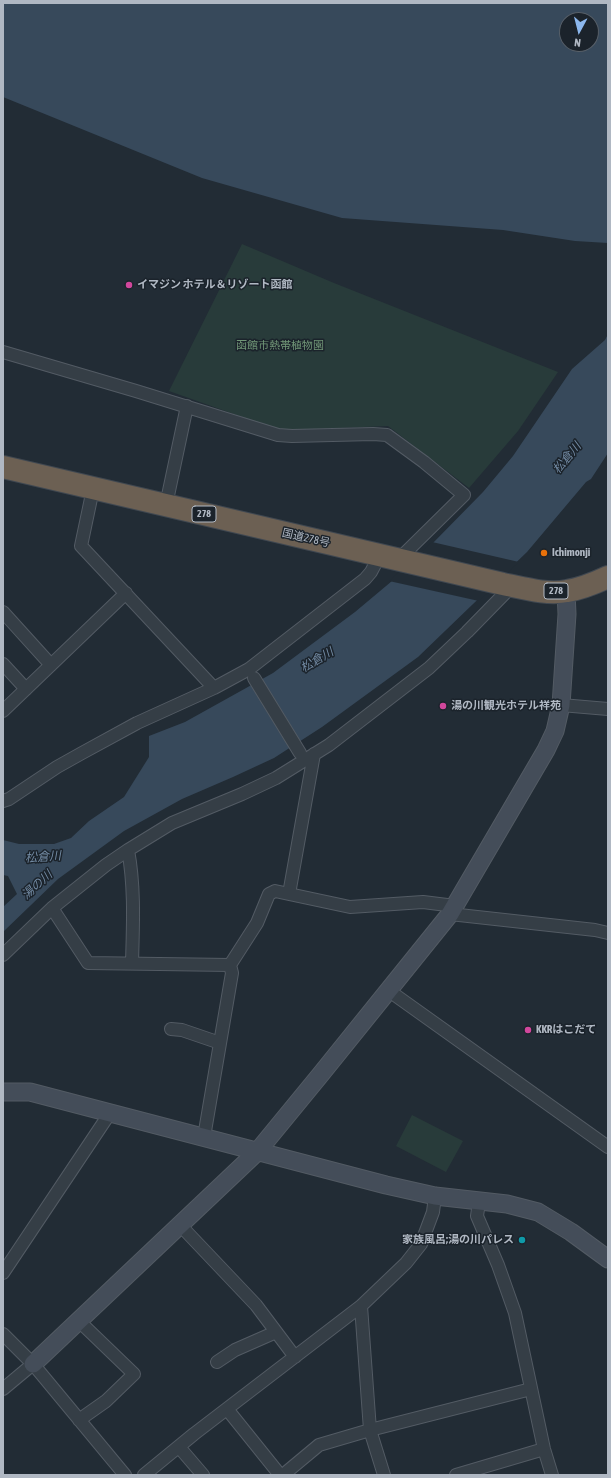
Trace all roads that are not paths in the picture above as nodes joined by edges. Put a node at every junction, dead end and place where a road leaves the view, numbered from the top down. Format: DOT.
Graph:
graph roads {
  1 [pos="3,352"];
  2 [pos="188,406"];
  3 [pos="3,467"];
  4 [pos="93,489"];
  5 [pos="166,505"];
  6 [pos="395,559"];
  7 [pos="608,577"];
  8 [pos="507,585"];
  9 [pos="566,592"];
  10 [pos="126,593"];
  11 [pos="3,612"];
  12 [pos="3,664"];
  13 [pos="51,665"];
  14 [pos="255,679"];
  15 [pos="214,688"];
  16 [pos="26,689"];
  17 [pos="561,705"];
  18 [pos="608,709"];
  19 [pos="3,711"];
  20 [pos="299,751"];
  21 [pos="314,754"];
  22 [pos="3,801"];
  23 [pos="128,850"];
  24 [pos="289,894"];
  25 [pos="52,908"];
  26 [pos="453,910"];
  27 [pos="608,933"];
  28 [pos="3,955"];
  29 [pos="132,963"];
  30 [pos="230,965"];
  31 [pos="388,990"];
  32 [pos="171,1029"];
  33 [pos="220,1043"];
  34 [pos="3,1092"];
  35 [pos="110,1113"];
  36 [pos="204,1137"];
  37 [pos="608,1147"];
  38 [pos="257,1152"];
  39 [pos="435,1196"];
  40 [pos="479,1202"];
  41 [pos="181,1226"];
  42 [pos="608,1259"];
  43 [pos="3,1274"];
  44 [pos="361,1306"];
  45 [pos="79,1321"];
  46 [pos="276,1332"];
  47 [pos="3,1334"];
  48 [pos="295,1357"];
  49 [pos="217,1362"];
  50 [pos="33,1364"];
  51 [pos="3,1389"];
  52 [pos="530,1389"];
  53 [pos="227,1409"];
  54 [pos="80,1420"];
  55 [pos="370,1430"];
  56 [pos="179,1447"];
  57 [pos="544,1449"];
  58 [pos="125,1475"];
  59 [pos="144,1475"];
  60 [pos="203,1475"];
  61 [pos="280,1475"];
  62 [pos="283,1475"];
  63 [pos="384,1475"];
  64 [pos="456,1475"];
  65 [pos="552,1475"];
  1 -- 2 [label="street"];
  2 -- 5 [label="street"];
  2 -- 6 [label="street"];
  3 -- 4 [label="highway, 国道278号 / 278"];
  4 -- 5 [label="highway, 国道278号 / 278"];
  4 -- 10 [label="street"];
  5 -- 6 [label="highway, 国道278号 / 278"];
  6 -- 8 [label="highway, 国道278号 / 278"];
  6 -- 15 [label="street"];
  7 -- 9 [label="highway, 国道278号 / 278"];
  8 -- 9 [label="highway, 国道278号 / 278"];
  8 -- 21 [label="street"];
  9 -- 17 [label="street"];
  10 -- 13 [label="street"];
  10 -- 15 [label="street"];
  11 -- 13 [label="street"];
  12 -- 16 [label="street"];
  13 -- 16 [label="street"];
  14 -- 20 [label="street"];
  15 -- 22 [label="street"];
  16 -- 19 [label="street"];
  17 -- 18 [label="street"];
  17 -- 26 [label="street"];
  21 -- 23 [label="street"];
  21 -- 24 [label="street"];
  23 -- 25 [label="street"];
  23 -- 29 [label="street"];
  24 -- 26 [label="street"];
  24 -- 30 [label="street"];
  25 -- 28 [label="street"];
  25 -- 29 [label="street"];
  26 -- 27 [label="street"];
  26 -- 31 [label="street"];
  29 -- 30 [label="street"];
  30 -- 33 [label="street"];
  31 -- 37 [label="street"];
  31 -- 38 [label="street"];
  32 -- 33 [label="street"];
  33 -- 36 [label="street"];
  34 -- 35 [label="street"];
  35 -- 36 [label="street"];
  35 -- 43 [label="street"];
  36 -- 38 [label="street"];
  38 -- 39 [label="street"];
  38 -- 41 [label="street"];
  39 -- 40 [label="street"];
  39 -- 44 [label="street"];
  40 -- 42 [label="street"];
  40 -- 52 [label="street"];
  41 -- 45 [label="street"];
  41 -- 46 [label="street"];
  44 -- 48 [label="street"];
  44 -- 55 [label="street"];
  45 -- 50 [label="street"];
  45 -- 54 [label="street"];
  46 -- 48 [label="street"];
  46 -- 49 [label="street"];
  47 -- 50 [label="street"];
  48 -- 53 [label="street"];
  50 -- 51 [label="street"];
  50 -- 54 [label="street"];
  52 -- 55 [label="street"];
  52 -- 57 [label="street"];
  53 -- 56 [label="street"];
  53 -- 61 [label="street"];
  54 -- 58 [label="street"];
  55 -- 62 [label="street"];
  55 -- 63 [label="street"];
  56 -- 59 [label="street"];
  56 -- 60 [label="street"];
  57 -- 64 [label="street"];
  57 -- 65 [label="street"];
}
